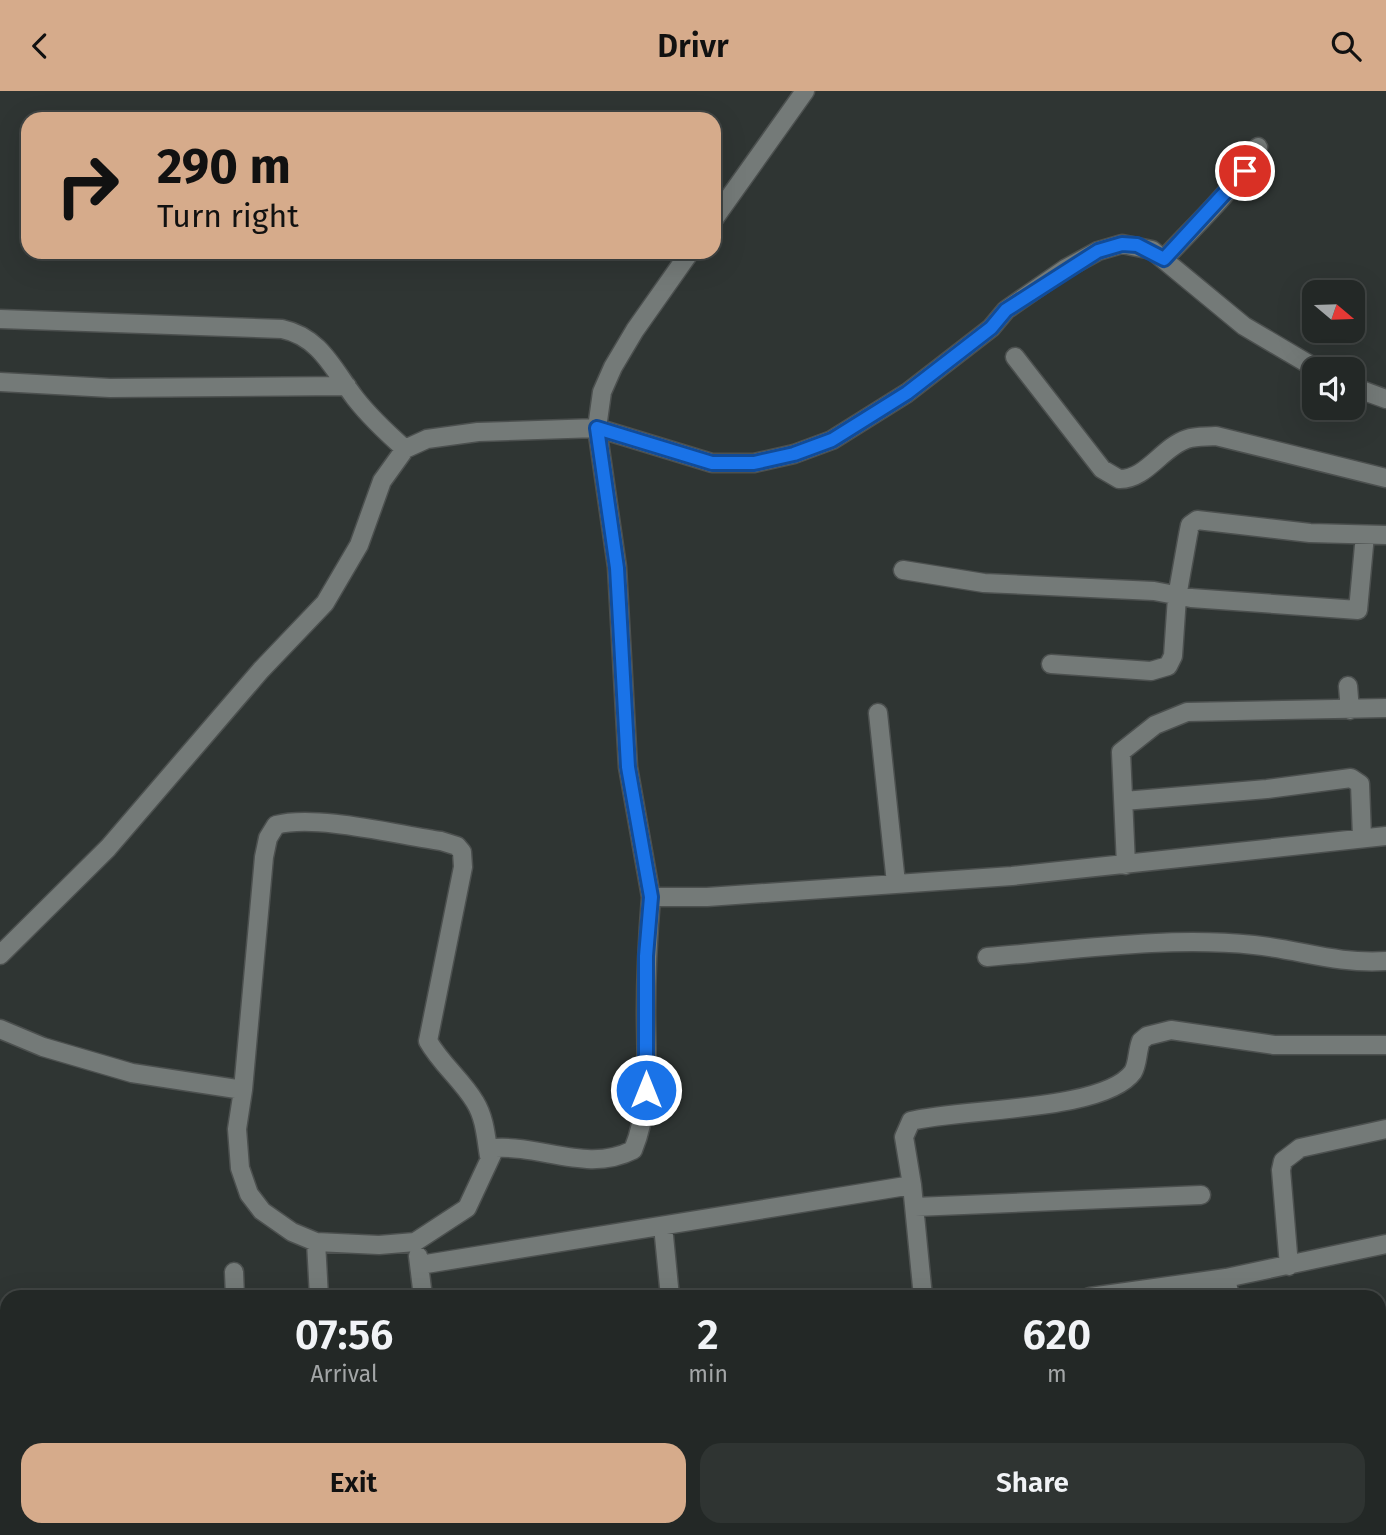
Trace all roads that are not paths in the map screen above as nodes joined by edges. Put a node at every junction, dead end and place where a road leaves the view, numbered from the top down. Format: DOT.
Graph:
graph roads {
  1 [pos="805,91"];
  2 [pos="1258,147"];
  3 [pos="721,209"];
  4 [pos="685,259"];
  5 [pos="1164,259"];
  6 [pos="0,319"];
  7 [pos="1014,357"];
  8 [pos="1302,360"];
  9 [pos="0,382"];
  10 [pos="347,386"];
  11 [pos="1365,391"];
  12 [pos="1386,399"];
  13 [pos="597,428"];
  14 [pos="405,449"];
  15 [pos="1386,478"];
  16 [pos="1365,535"];
  17 [pos="1386,535"];
  18 [pos="903,570"];
  19 [pos="1177,597"];
  20 [pos="1051,664"];
  21 [pos="1348,686"];
  22 [pos="1386,708"];
  23 [pos="1350,710"];
  24 [pos="878,713"];
  25 [pos="1124,801"];
  26 [pos="1386,835"];
  27 [pos="1362,838"];
  28 [pos="1126,865"];
  29 [pos="897,883"];
  30 [pos="651,897"];
  31 [pos="0,955"];
  32 [pos="987,957"];
  33 [pos="1386,961"];
  34 [pos="0,1029"];
  35 [pos="1386,1045"];
  36 [pos="243,1090"];
  37 [pos="1386,1129"];
  38 [pos="489,1156"];
  39 [pos="912,1185"];
  40 [pos="1201,1195"];
  41 [pos="915,1207"];
  42 [pos="663,1226"];
  43 [pos="415,1242"];
  44 [pos="316,1243"];
  45 [pos="1386,1244"];
  46 [pos="420,1265"];
  47 [pos="1289,1266"];
  48 [pos="234,1272"];
  49 [pos="1226,1278"];
  50 [pos="235,1290"];
  51 [pos="319,1290"];
  52 [pos="422,1290"];
  53 [pos="669,1290"];
  54 [pos="922,1290"];
  55 [pos="1140,1290"];
  56 [pos="1229,1290"];
  1 -- 3 [label="street"];
  2 -- 5 [label="street"];
  4 -- 13 [label="street"];
  5 -- 8 [label="street"];
  5 -- 13 [label="street"];
  6 -- 10 [label="street"];
  7 -- 15 [label="street"];
  9 -- 10 [label="street"];
  10 -- 14 [label="street"];
  11 -- 12 [label="street"];
  13 -- 14 [label="street"];
  13 -- 30 [label="street"];
  14 -- 31 [label="street"];
  16 -- 17 [label="street"];
  16 -- 19 [label="street"];
  16 -- 19 [label="street"];
  18 -- 19 [label="street"];
  19 -- 20 [label="street"];
  21 -- 23 [label="street"];
  22 -- 23 [label="street"];
  23 -- 25 [label="street"];
  24 -- 29 [label="street"];
  25 -- 27 [label="street"];
  25 -- 28 [label="street"];
  26 -- 27 [label="street"];
  27 -- 28 [label="street"];
  28 -- 29 [label="street"];
  29 -- 30 [label="street"];
  30 -- 38 [label="street"];
  32 -- 33 [label="street"];
  34 -- 36 [label="street"];
  35 -- 39 [label="street"];
  36 -- 38 [label="street"];
  36 -- 44 [label="street"];
  37 -- 47 [label="street"];
  38 -- 43 [label="street"];
  39 -- 41 [label="street"];
  39 -- 42 [label="street"];
  40 -- 41 [label="street"];
  41 -- 54 [label="street"];
  42 -- 46 [label="street"];
  42 -- 53 [label="street"];
  43 -- 44 [label="street"];
  43 -- 46 [label="street"];
  44 -- 51 [label="street"];
  45 -- 47 [label="street"];
  46 -- 52 [label="street"];
  47 -- 49 [label="street"];
  48 -- 50 [label="street"];
  49 -- 55 [label="street"];
  49 -- 56 [label="street"];
}
